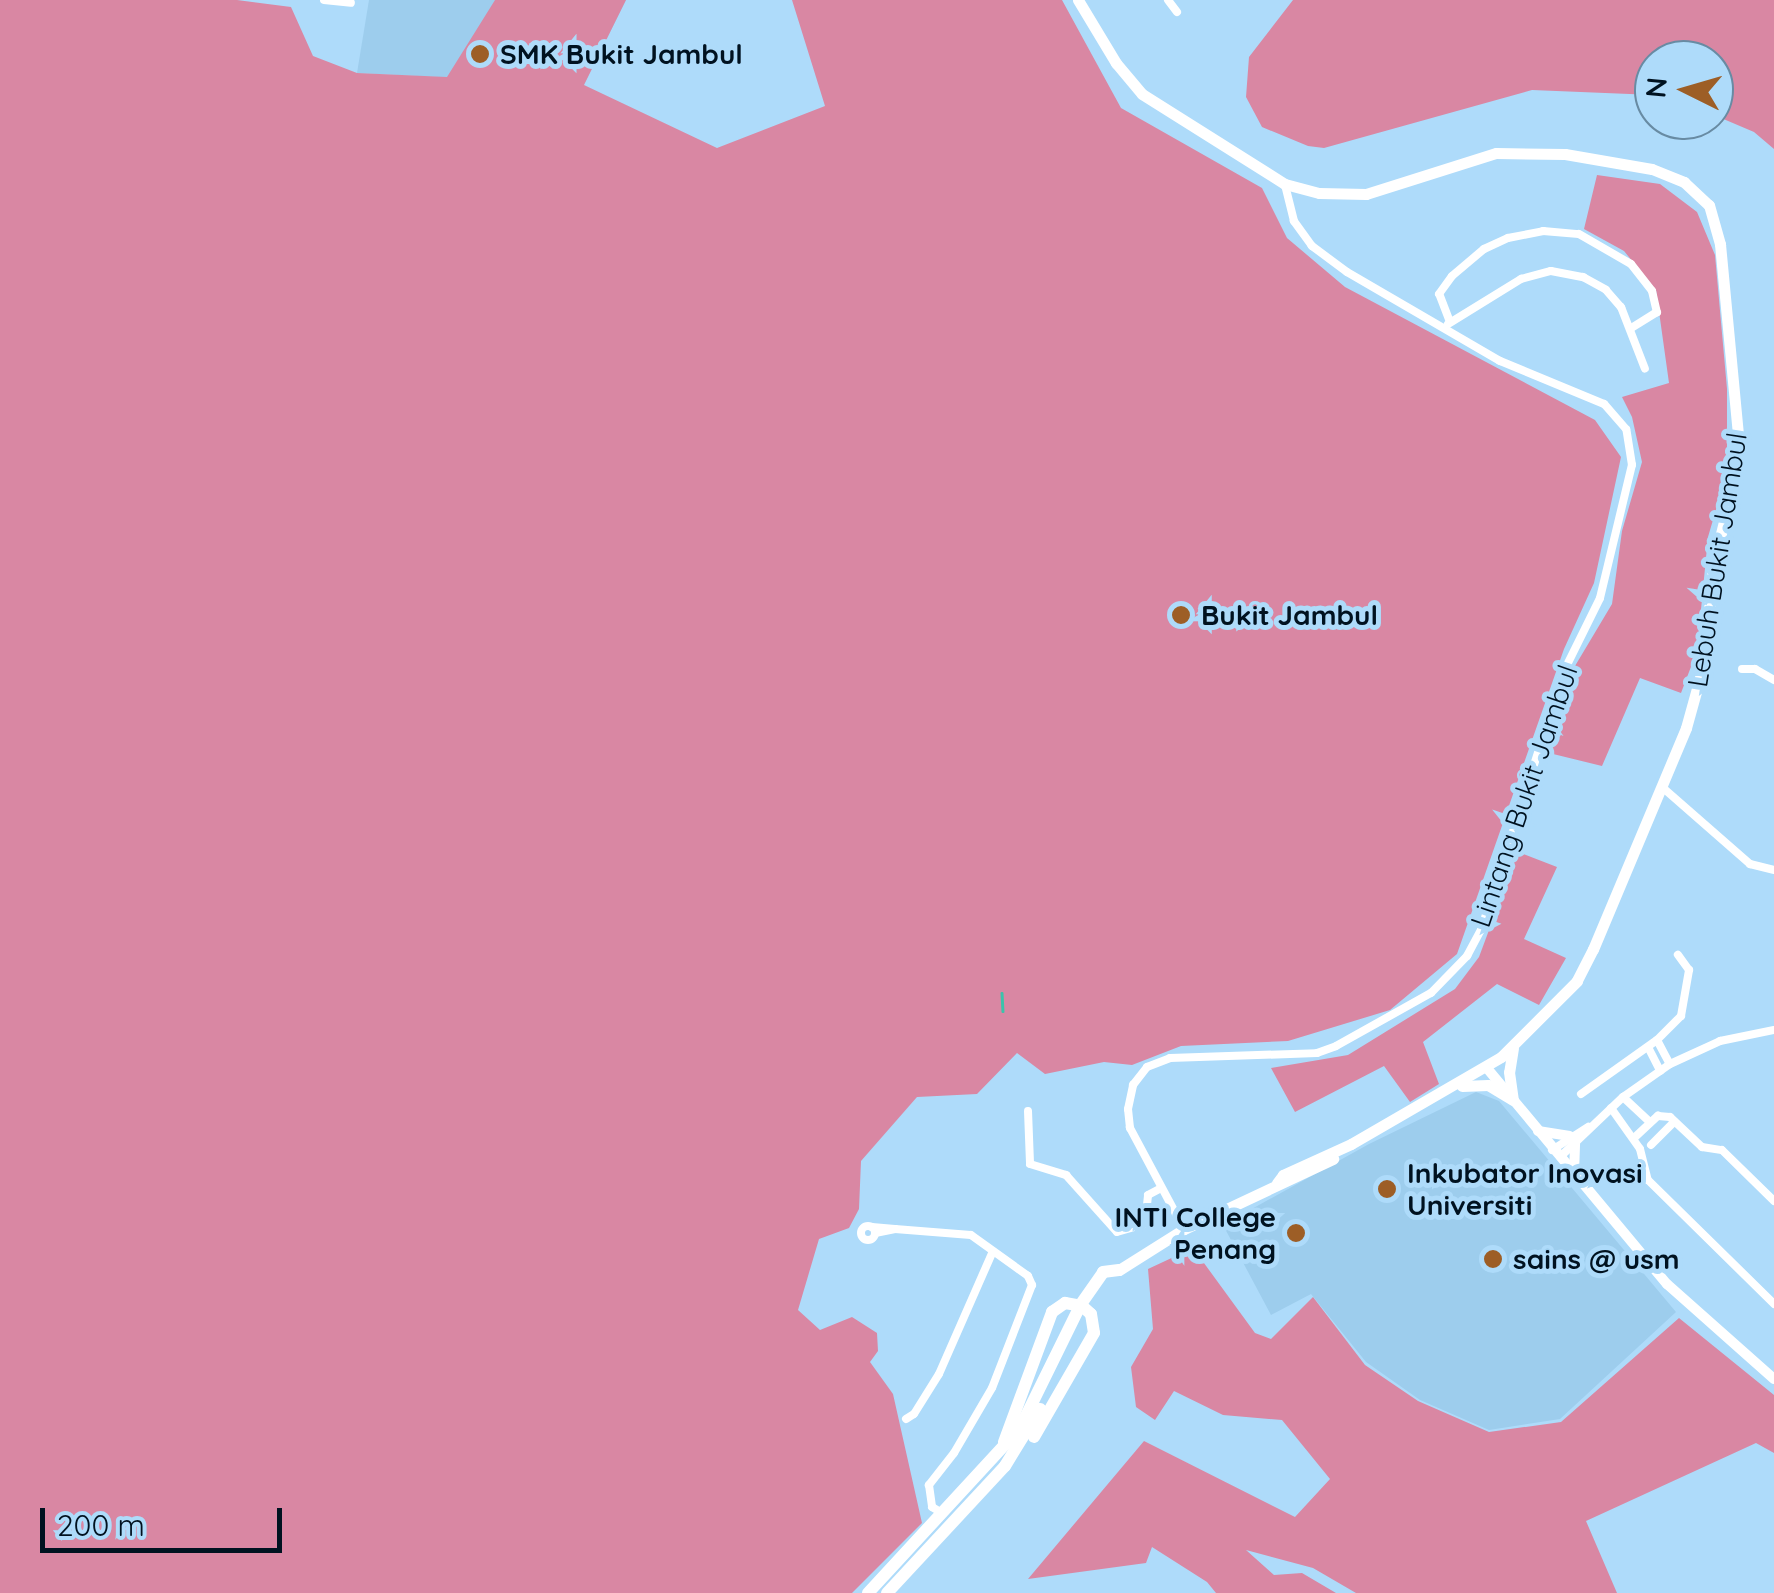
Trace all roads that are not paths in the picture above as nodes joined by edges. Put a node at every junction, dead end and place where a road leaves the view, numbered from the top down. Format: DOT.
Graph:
graph roads {
  1 [pos="324,0"];
  2 [pos="1078,0"];
  3 [pos="1168,0"];
  4 [pos="352,4"];
  5 [pos="1177,12"];
  6 [pos="1285,184"];
  7 [pos="1447,325"];
  8 [pos="1631,328"];
  9 [pos="1646,369"];
  10 [pos="1742,669"];
  11 [pos="1774,680"];
  12 [pos="1662,787"];
  13 [pos="1774,870"];
  14 [pos="1678,955"];
  15 [pos="1774,1030"];
  16 [pos="1657,1040"];
  17 [pos="1648,1047"];
  18 [pos="1513,1048"];
  19 [pos="1670,1064"];
  20 [pos="1486,1067"];
  21 [pos="1660,1071"];
  22 [pos="1454,1088"];
  23 [pos="1581,1094"];
  24 [pos="1623,1097"];
  25 [pos="1513,1100"];
  26 [pos="1611,1108"];
  27 [pos="1028,1111"];
  28 [pos="1650,1122"];
  29 [pos="1674,1122"];
  30 [pos="1537,1131"];
  31 [pos="1634,1138"];
  32 [pos="1572,1139"];
  33 [pos="1651,1145"];
  34 [pos="1556,1154"];
  35 [pos="1574,1176"];
  36 [pos="1160,1188"];
  37 [pos="1774,1201"];
  38 [pos="1184,1229"];
  39 [pos="874,1230"];
  40 [pos="993,1251"];
  41 [pos="1119,1270"];
  42 [pos="1774,1304"];
  43 [pos="1774,1379"];
  44 [pos="906,1419"];
  45 [pos="1004,1445"];
  46 [pos="1004,1466"];
  47 [pos="942,1513"];
  48 [pos="868,1593"];
  49 [pos="887,1593"];
  1 -- 4 [label="street"];
  2 -- 6 [label="main road, Lebuh Bukit Jambul"];
  3 -- 5 [label="street"];
  6 -- 7 [label="street, Lintang Bukit Jambul"];
  6 -- 12 [label="main road, Lebuh Bukit Jambul"];
  7 -- 8 [label="street"];
  7 -- 8 [label="street"];
  7 -- 36 [label="street, Lintang Bukit Jambul"];
  8 -- 9 [label="street"];
  10 -- 11 [label="street"];
  12 -- 13 [label="street"];
  12 -- 18 [label="main road, Lebuh Bukit Jambul"];
  14 -- 16 [label="street"];
  15 -- 19 [label="street"];
  16 -- 17 [label="street"];
  16 -- 19 [label="street"];
  17 -- 21 [label="street"];
  17 -- 23 [label="street"];
  18 -- 20 [label="main road, Lebuh Bukit Jambul"];
  18 -- 25 [label="main road"];
  19 -- 21 [label="street"];
  20 -- 22 [label="main road, Lebuh Bukit Jambul"];
  20 -- 25 [label="street"];
  21 -- 24 [label="street"];
  22 -- 25 [label="main road"];
  22 -- 38 [label="main road, Lebuh Bukit Jambul"];
  24 -- 26 [label="street"];
  24 -- 28 [label="street"];
  25 -- 30 [label="street"];
  26 -- 31 [label="street"];
  26 -- 32 [label="street"];
  27 -- 36 [label="street"];
  28 -- 29 [label="street"];
  28 -- 31 [label="street"];
  29 -- 33 [label="street"];
  29 -- 37 [label="street"];
  30 -- 32 [label="street"];
  30 -- 34 [label="street"];
  31 -- 42 [label="street"];
  32 -- 34 [label="street"];
  32 -- 35 [label="street"];
  34 -- 35 [label="street"];
  35 -- 43 [label="street"];
  36 -- 38 [label="street, Lintang Bukit Jambul"];
  38 -- 41 [label="main road, Lebuh Bukit Jambul"];
  39 -- 40 [label="street"];
  40 -- 44 [label="street"];
  40 -- 47 [label="street"];
  41 -- 45 [label="main road, Lebuh Bukit Jambul"];
  41 -- 46 [label="main road, Lebuh Bukit Jambul"];
  45 -- 46 [label="main road"];
  45 -- 47 [label="main road, Lebuh Bukit Jambul"];
  46 -- 49 [label="main road, Lebuh Bukit Jambul"];
  47 -- 48 [label="main road, Lebuh Bukit Jambul"];
}
